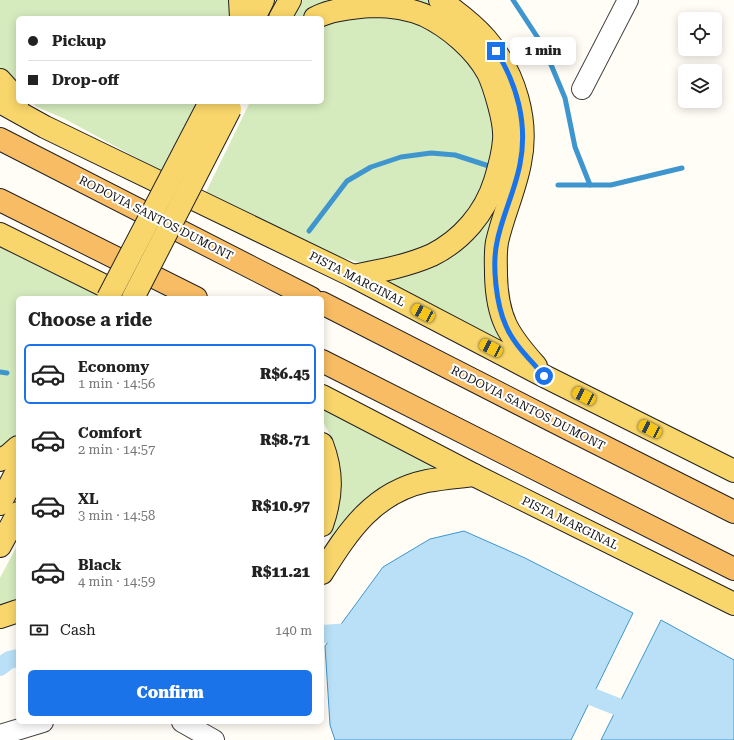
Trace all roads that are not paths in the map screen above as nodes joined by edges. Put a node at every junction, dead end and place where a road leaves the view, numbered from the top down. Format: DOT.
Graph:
graph roads {
  1 [pos="240,0"];
  2 [pos="263,0"];
  3 [pos="290,0"];
  4 [pos="440,0"];
  5 [pos="628,0"];
  6 [pos="241,16"];
  7 [pos="255,16"];
  8 [pos="281,16"];
  9 [pos="318,16"];
  10 [pos="0,80"];
  11 [pos="582,89"];
  12 [pos="16,98"];
  13 [pos="0,102"];
  14 [pos="22,104"];
  15 [pos="224,104"];
  16 [pos="45,127"];
  17 [pos="0,139"];
  18 [pos="0,200"];
  19 [pos="0,234"];
  20 [pos="353,276"];
  21 [pos="109,296"];
  22 [pos="125,296"];
  23 [pos="134,296"];
  24 [pos="192,296"];
  25 [pos="307,296"];
  26 [pos="324,304"];
  27 [pos="324,362"];
  28 [pos="544,376"];
  29 [pos="324,397"];
  30 [pos="16,449"];
  31 [pos="324,450"];
  32 [pos="0,460"];
  33 [pos="734,471"];
  34 [pos="16,473"];
  35 [pos="474,476"];
  36 [pos="0,504"];
  37 [pos="734,512"];
  38 [pos="16,517"];
  39 [pos="324,520"];
  40 [pos="0,546"];
  41 [pos="734,569"];
  42 [pos="324,571"];
  43 [pos="734,604"];
  44 [pos="16,612"];
  45 [pos="0,617"];
  46 [pos="36,724"];
  47 [pos="186,724"];
  48 [pos="0,735"];
  49 [pos="214,740"];
  1 -- 6 [label="main road"];
  2 -- 7 [label="main road"];
  3 -- 8 [label="main road"];
  4 -- 28 [label="main road"];
  5 -- 11 [label="street"];
  9 -- 20 [label="main road"];
  10 -- 12 [label="main road"];
  13 -- 16 [label="main road, PISTA MARGINAL"];
  14 -- 16 [label="main road"];
  15 -- 21 [label="main road, bridge"];
  15 -- 23 [label="main road, bridge"];
  16 -- 20 [label="main road, PISTA MARGINAL"];
  17 -- 25 [label="highway, RODOVIA SANTOS DUMONT"];
  18 -- 24 [label="highway"];
  19 -- 22 [label="main road"];
  20 -- 28 [label="main road, PISTA MARGINAL"];
  26 -- 37 [label="highway, RODOVIA SANTOS DUMONT"];
  27 -- 41 [label="highway"];
  28 -- 33 [label="main road, PISTA MARGINAL"];
  29 -- 35 [label="main road, PISTA MARGINAL"];
  30 -- 32 [label="main road"];
  31 -- 39 [label="main road"];
  34 -- 36 [label="main road"];
  35 -- 42 [label="main road"];
  35 -- 43 [label="main road, PISTA MARGINAL"];
  38 -- 40 [label="main road"];
  44 -- 45 [label="main road"];
  46 -- 48 [label="street"];
  47 -- 49 [label="street"];
}
